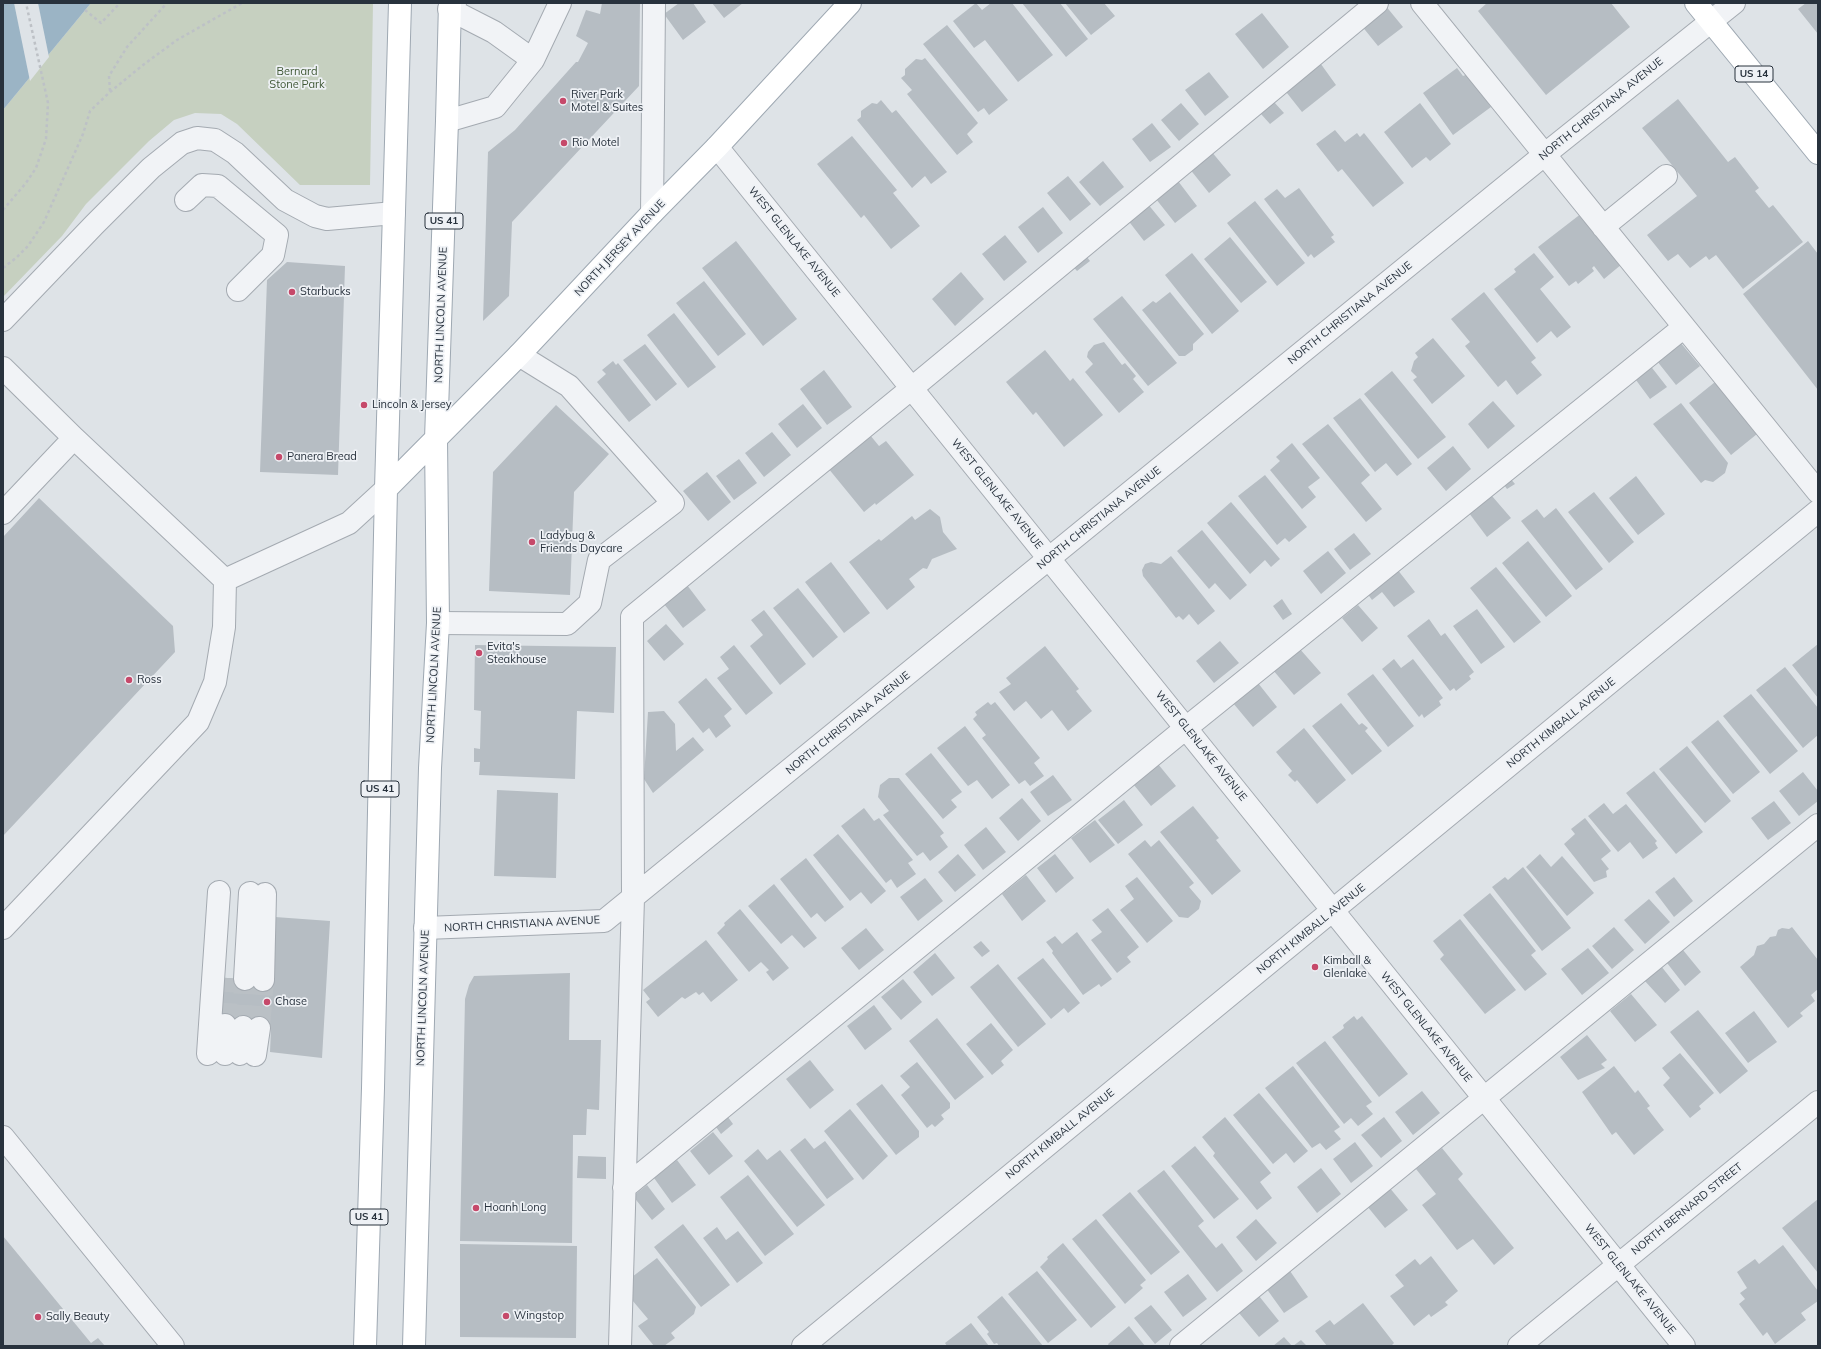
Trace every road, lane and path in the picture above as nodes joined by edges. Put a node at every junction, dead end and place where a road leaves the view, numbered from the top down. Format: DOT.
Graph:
graph roads {
  1 [pos="26,3"];
  2 [pos="120,3"];
  3 [pos="167,3"];
  4 [pos="242,3"];
  5 [pos="400,3"];
  6 [pos="560,3"];
  7 [pos="654,3"];
  8 [pos="850,3"];
  9 [pos="1377,3"];
  10 [pos="1422,3"];
  11 [pos="1696,3"];
  12 [pos="1734,3"];
  13 [pos="451,5"];
  14 [pos="85,10"];
  15 [pos="1711,22"];
  16 [pos="533,60"];
  17 [pos="110,92"];
  18 [pos="447,121"];
  19 [pos="717,147"];
  20 [pos="1818,153"];
  21 [pos="1544,154"];
  22 [pos="1666,176"];
  23 [pos="186,200"];
  24 [pos="3,210"];
  25 [pos="394,213"];
  26 [pos="652,213"];
  27 [pos="1603,227"];
  28 [pos="3,268"];
  29 [pos="238,290"];
  30 [pos="3,320"];
  31 [pos="1684,327"];
  32 [pos="519,355"];
  33 [pos="3,368"];
  34 [pos="912,388"];
  35 [pos="74,438"];
  36 [pos="436,439"];
  37 [pos="386,489"];
  38 [pos="1818,492"];
  39 [pos="1818,511"];
  40 [pos="3,513"];
  41 [pos="1049,559"];
  42 [pos="225,580"];
  43 [pos="438,623"];
  44 [pos="1186,728"];
  45 [pos="1818,826"];
  46 [pos="634,898"];
  47 [pos="1333,910"];
  48 [pos="3,928"];
  49 [pos="425,928"];
  50 [pos="245,979"];
  51 [pos="243,1026"];
  52 [pos="1484,1098"];
  53 [pos="1818,1102"];
  54 [pos="3,1137"];
  55 [pos="624,1188"];
  56 [pos="1618,1264"];
  57 [pos="173,1346"];
  58 [pos="365,1346"];
  59 [pos="414,1346"];
  60 [pos="620,1346"];
  61 [pos="803,1346"];
  62 [pos="1181,1346"];
  63 [pos="1519,1346"];
  64 [pos="1684,1346"];
  1 -- 24 [label="path"];
  2 -- 14 [label="path"];
  3 -- 17 [label="path"];
  4 -- 17 [label="path"];
  5 -- 25 [label="main road, US 41"];
  6 -- 16 [label="street"];
  7 -- 26 [label="street"];
  8 -- 19 [label="main road, NORTH JERSEY AVENUE"];
  9 -- 34 [label="street"];
  10 -- 21 [label="street"];
  11 -- 15 [label="main road, US 14"];
  12 -- 15 [label="street, NORTH CHRISTIANA AVENUE"];
  13 -- 16 [label="street"];
  13 -- 18 [label="main road, NORTH LINCOLN AVENUE / US 41"];
  15 -- 20 [label="main road, US 14"];
  15 -- 21 [label="street, NORTH CHRISTIANA AVENUE"];
  16 -- 18 [label="street"];
  17 -- 28 [label="path"];
  18 -- 36 [label="main road, NORTH LINCOLN AVENUE / US 41"];
  19 -- 26 [label="main road, NORTH JERSEY AVENUE"];
  19 -- 34 [label="street, WEST GLENLAKE AVENUE"];
  21 -- 27 [label="street"];
  21 -- 41 [label="street, NORTH CHRISTIANA AVENUE"];
  22 -- 27 [label="street"];
  23 -- 29 [label="street"];
  25 -- 30 [label="street"];
  25 -- 37 [label="main road, US 41"];
  26 -- 32 [label="main road, NORTH JERSEY AVENUE"];
  27 -- 31 [label="street"];
  31 -- 38 [label="street"];
  31 -- 44 [label="street"];
  32 -- 36 [label="main road, NORTH JERSEY AVENUE"];
  32 -- 43 [label="street"];
  33 -- 35 [label="street"];
  34 -- 41 [label="street, WEST GLENLAKE AVENUE"];
  34 -- 46 [label="street"];
  35 -- 40 [label="street"];
  35 -- 42 [label="street"];
  36 -- 37 [label="main road, NORTH JERSEY AVENUE"];
  36 -- 43 [label="main road, NORTH LINCOLN AVENUE / US 41"];
  37 -- 42 [label="street"];
  37 -- 58 [label="main road, US 41"];
  39 -- 47 [label="street, NORTH KIMBALL AVENUE"];
  41 -- 44 [label="street, WEST GLENLAKE AVENUE"];
  41 -- 46 [label="street, NORTH CHRISTIANA AVENUE"];
  42 -- 48 [label="street"];
  43 -- 49 [label="main road, NORTH LINCOLN AVENUE / US 41"];
  44 -- 47 [label="street, WEST GLENLAKE AVENUE"];
  44 -- 55 [label="street"];
  45 -- 52 [label="street"];
  46 -- 49 [label="street, NORTH CHRISTIANA AVENUE"];
  46 -- 55 [label="street"];
  47 -- 52 [label="street, WEST GLENLAKE AVENUE"];
  47 -- 61 [label="street, NORTH KIMBALL AVENUE"];
  49 -- 59 [label="main road, NORTH LINCOLN AVENUE / US 41"];
  50 -- 51 [label="street"];
  52 -- 56 [label="street, WEST GLENLAKE AVENUE"];
  52 -- 62 [label="street"];
  53 -- 56 [label="street, NORTH BERNARD STREET"];
  54 -- 57 [label="street"];
  55 -- 60 [label="street"];
  56 -- 63 [label="street, NORTH BERNARD STREET"];
  56 -- 64 [label="street, WEST GLENLAKE AVENUE"];
}
